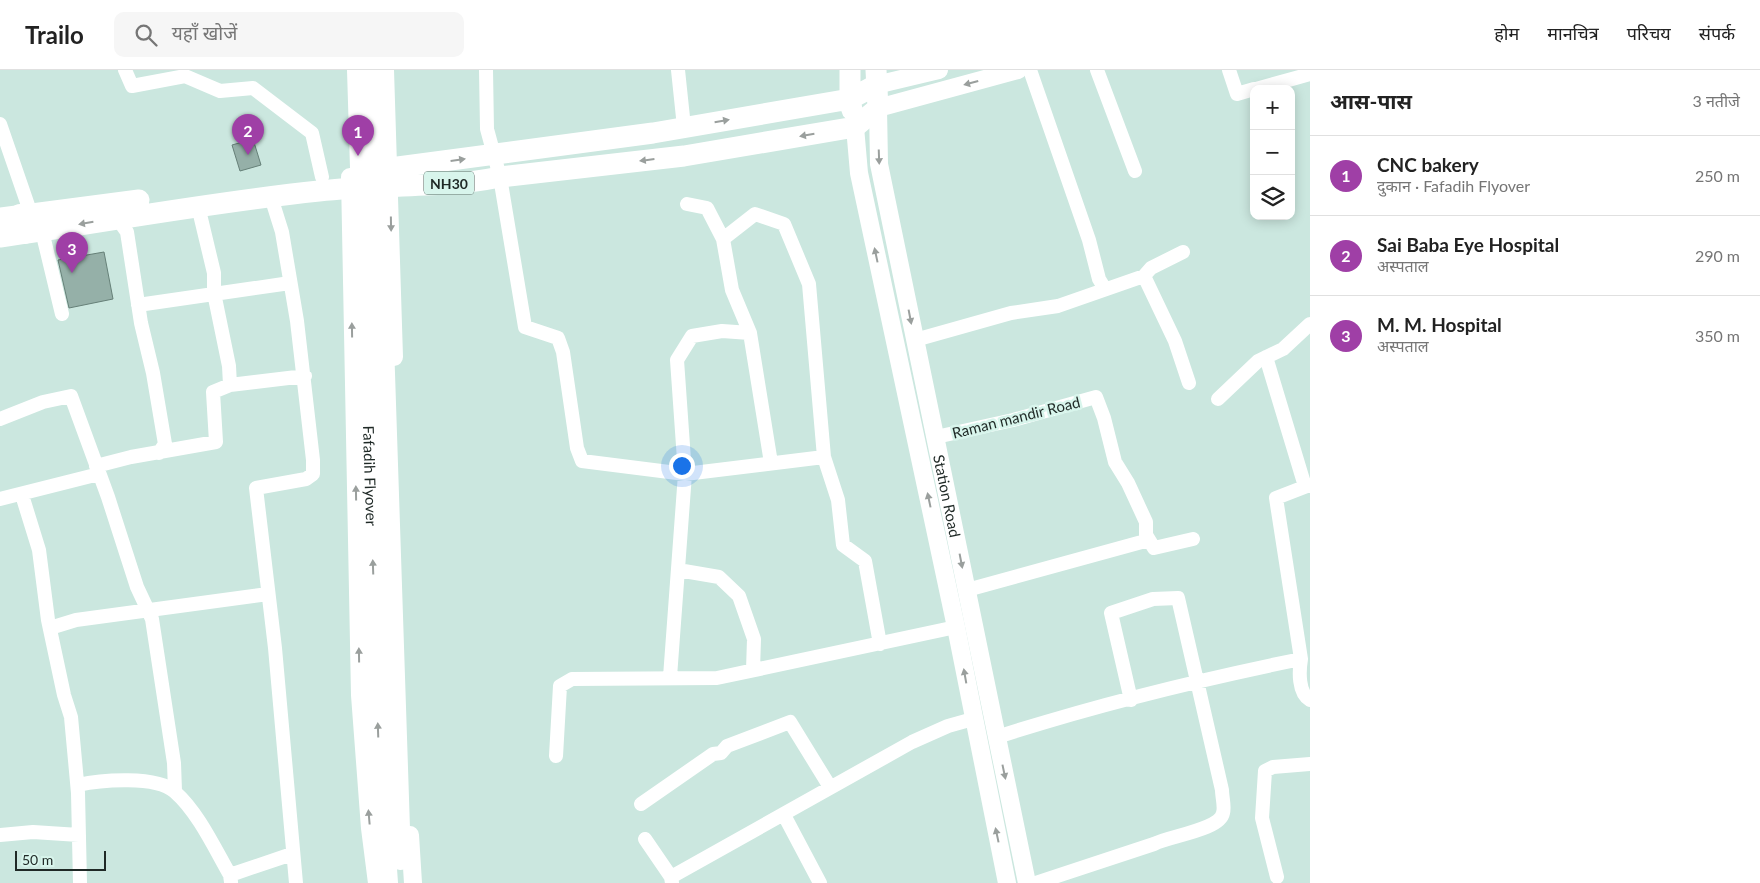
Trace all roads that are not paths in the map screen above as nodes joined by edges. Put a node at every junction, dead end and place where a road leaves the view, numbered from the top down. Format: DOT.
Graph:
graph roads {
  1 [pos="125,70"];
  2 [pos="347,70"];
  3 [pos="358,70"];
  4 [pos="374,70"];
  5 [pos="385,70"];
  6 [pos="486,70"];
  7 [pos="678,70"];
  8 [pos="850,70"];
  9 [pos="939,70"];
  10 [pos="1018,70"];
  11 [pos="1030,70"];
  12 [pos="1097,70"];
  13 [pos="1229,70"];
  14 [pos="1310,74"];
  15 [pos="876,78"];
  16 [pos="1270,85"];
  17 [pos="1250,90"];
  18 [pos="850,99"];
  19 [pos="878,108"];
  20 [pos="0,124"];
  21 [pos="856,127"];
  22 [pos="684,128"];
  23 [pos="494,155"];
  24 [pos="1135,171"];
  25 [pos="322,177"];
  26 [pos="390,177"];
  27 [pos="500,177"];
  28 [pos="350,181"];
  29 [pos="270,197"];
  30 [pos="687,204"];
  31 [pos="198,206"];
  32 [pos="117,218"];
  33 [pos="23,222"];
  34 [pos="0,237"];
  35 [pos="723,239"];
  36 [pos="1183,252"];
  37 [pos="1144,276"];
  38 [pos="290,283"];
  39 [pos="1105,289"];
  40 [pos="214,293"];
  41 [pos="138,305"];
  42 [pos="62,314"];
  43 [pos="1310,324"];
  44 [pos="750,333"];
  45 [pos="915,340"];
  46 [pos="1266,357"];
  47 [pos="304,376"];
  48 [pos="1190,383"];
  49 [pos="230,385"];
  50 [pos="1218,398"];
  51 [pos="0,419"];
  52 [pos="936,437"];
  53 [pos="159,453"];
  54 [pos="824,457"];
  55 [pos="771,464"];
  56 [pos="98,470"];
  57 [pos="685,474"];
  58 [pos="1309,486"];
  59 [pos="22,495"];
  60 [pos="0,499"];
  61 [pos="1193,539"];
  62 [pos="1149,540"];
  63 [pos="678,570"];
  64 [pos="966,590"];
  65 [pos="268,594"];
  66 [pos="148,609"];
  67 [pos="956,626"];
  68 [pos="50,628"];
  69 [pos="880,644"];
  70 [pos="1300,659"];
  71 [pos="753,670"];
  72 [pos="670,677"];
  73 [pos="1197,682"];
  74 [pos="1131,700"];
  75 [pos="1310,700"];
  76 [pos="973,719"];
  77 [pos="997,737"];
  78 [pos="556,756"];
  79 [pos="1310,764"];
  80 [pos="78,785"];
  81 [pos="830,787"];
  82 [pos="175,791"];
  83 [pos="641,804"];
  84 [pos="784,815"];
  85 [pos="0,835"];
  86 [pos="78,835"];
  87 [pos="646,839"];
  88 [pos="292,854"];
  89 [pos="1276,878"];
  90 [pos="231,879"];
  91 [pos="672,880"];
  92 [pos="80,883"];
  93 [pos="296,883"];
  94 [pos="377,883"];
  95 [pos="387,883"];
  96 [pos="402,883"];
  97 [pos="412,883"];
  98 [pos="820,883"];
  99 [pos="1007,883"];
  100 [pos="1028,883"];
  101 [pos="1036,883"];
  1 -- 25 [label="street"];
  2 -- 28 [label="street"];
  95 -- 3 [label="highway, Fafadih Flyover, one-way"];
  4 -- 96 [label="highway, Fafadih Flyover"];
  5 -- 26 [label="street"];
  6 -- 23 [label="street"];
  7 -- 22 [label="street"];
  8 -- 18 [label="main road"];
  9 -- 15 [label="street"];
  10 -- 19 [label="street, one-way"];
  11 -- 39 [label="street"];
  12 -- 24 [label="street"];
  13 -- 17 [label="street"];
  14 -- 16 [label="street"];
  15 -- 18 [label="main road"];
  15 -- 19 [label="main road"];
  18 -- 21 [label="main road"];
  22 -- 18 [label="main road, NH30, one-way"];
  19 -- 21 [label="main road"];
  19 -- 45 [label="street, Station Road, one-way"];
  20 -- 33 [label="street"];
  21 -- 27 [label="main road, NH30, one-way"];
  67 -- 21 [label="street, Station Road, one-way"];
  22 -- 23 [label="main road, NH30"];
  26 -- 23 [label="main road, NH30, one-way"];
  23 -- 27 [label="street"];
  25 -- 28 [label="main road, NH30"];
  25 -- 33 [label="main road, NH30"];
  26 -- 27 [label="main road, NH30"];
  26 -- 28 [label="main road, NH30"];
  26 -- 97 [label="street, one-way"];
  27 -- 57 [label="street"];
  28 -- 29 [label="main road, NH30"];
  94 -- 28 [label="street, one-way"];
  29 -- 31 [label="main road, NH30"];
  29 -- 38 [label="street"];
  30 -- 35 [label="street"];
  31 -- 32 [label="main road, NH30"];
  31 -- 40 [label="street"];
  32 -- 33 [label="main road, NH30, one-way"];
  32 -- 41 [label="street"];
  33 -- 34 [label="main road, NH30"];
  33 -- 42 [label="street"];
  35 -- 44 [label="street"];
  35 -- 54 [label="street"];
  36 -- 37 [label="street"];
  37 -- 39 [label="street"];
  37 -- 48 [label="street"];
  38 -- 40 [label="street"];
  38 -- 47 [label="street"];
  39 -- 45 [label="street"];
  40 -- 41 [label="street"];
  40 -- 49 [label="street"];
  41 -- 53 [label="street"];
  43 -- 46 [label="street"];
  44 -- 55 [label="street"];
  44 -- 57 [label="street"];
  45 -- 52 [label="street, Station Road"];
  46 -- 50 [label="street"];
  46 -- 58 [label="street"];
  47 -- 49 [label="street"];
  47 -- 65 [label="street"];
  49 -- 53 [label="street"];
  51 -- 56 [label="street"];
  52 -- 62 [label="street, Raman mandir Road"];
  52 -- 64 [label="street, Station Road, one-way"];
  53 -- 56 [label="street"];
  54 -- 55 [label="street"];
  54 -- 69 [label="street"];
  55 -- 57 [label="street"];
  56 -- 59 [label="street"];
  56 -- 66 [label="street"];
  57 -- 63 [label="street"];
  58 -- 70 [label="street"];
  59 -- 60 [label="street"];
  59 -- 68 [label="street"];
  61 -- 62 [label="street"];
  62 -- 64 [label="street"];
  63 -- 71 [label="street"];
  63 -- 72 [label="street"];
  64 -- 77 [label="street, Station Road"];
  65 -- 66 [label="street"];
  65 -- 88 [label="street"];
  66 -- 68 [label="street"];
  66 -- 82 [label="street"];
  67 -- 69 [label="street"];
  76 -- 67 [label="street, Station Road, one-way"];
  68 -- 80 [label="street"];
  69 -- 71 [label="street"];
  70 -- 73 [label="street"];
  70 -- 75 [label="street"];
  71 -- 72 [label="street"];
  72 -- 78 [label="street"];
  73 -- 74 [label="street"];
  73 -- 74 [label="street"];
  73 -- 101 [label="street"];
  74 -- 77 [label="street"];
  76 -- 81 [label="street"];
  99 -- 76 [label="street, Station Road, one-way"];
  77 -- 100 [label="street, Station Road, one-way"];
  79 -- 89 [label="street"];
  80 -- 82 [label="street"];
  80 -- 86 [label="street"];
  81 -- 83 [label="street"];
  81 -- 84 [label="street"];
  82 -- 90 [label="street"];
  84 -- 91 [label="street"];
  84 -- 98 [label="street"];
  85 -- 86 [label="street"];
  86 -- 92 [label="street"];
  87 -- 91 [label="street"];
  88 -- 90 [label="street"];
  88 -- 93 [label="street"];
}
